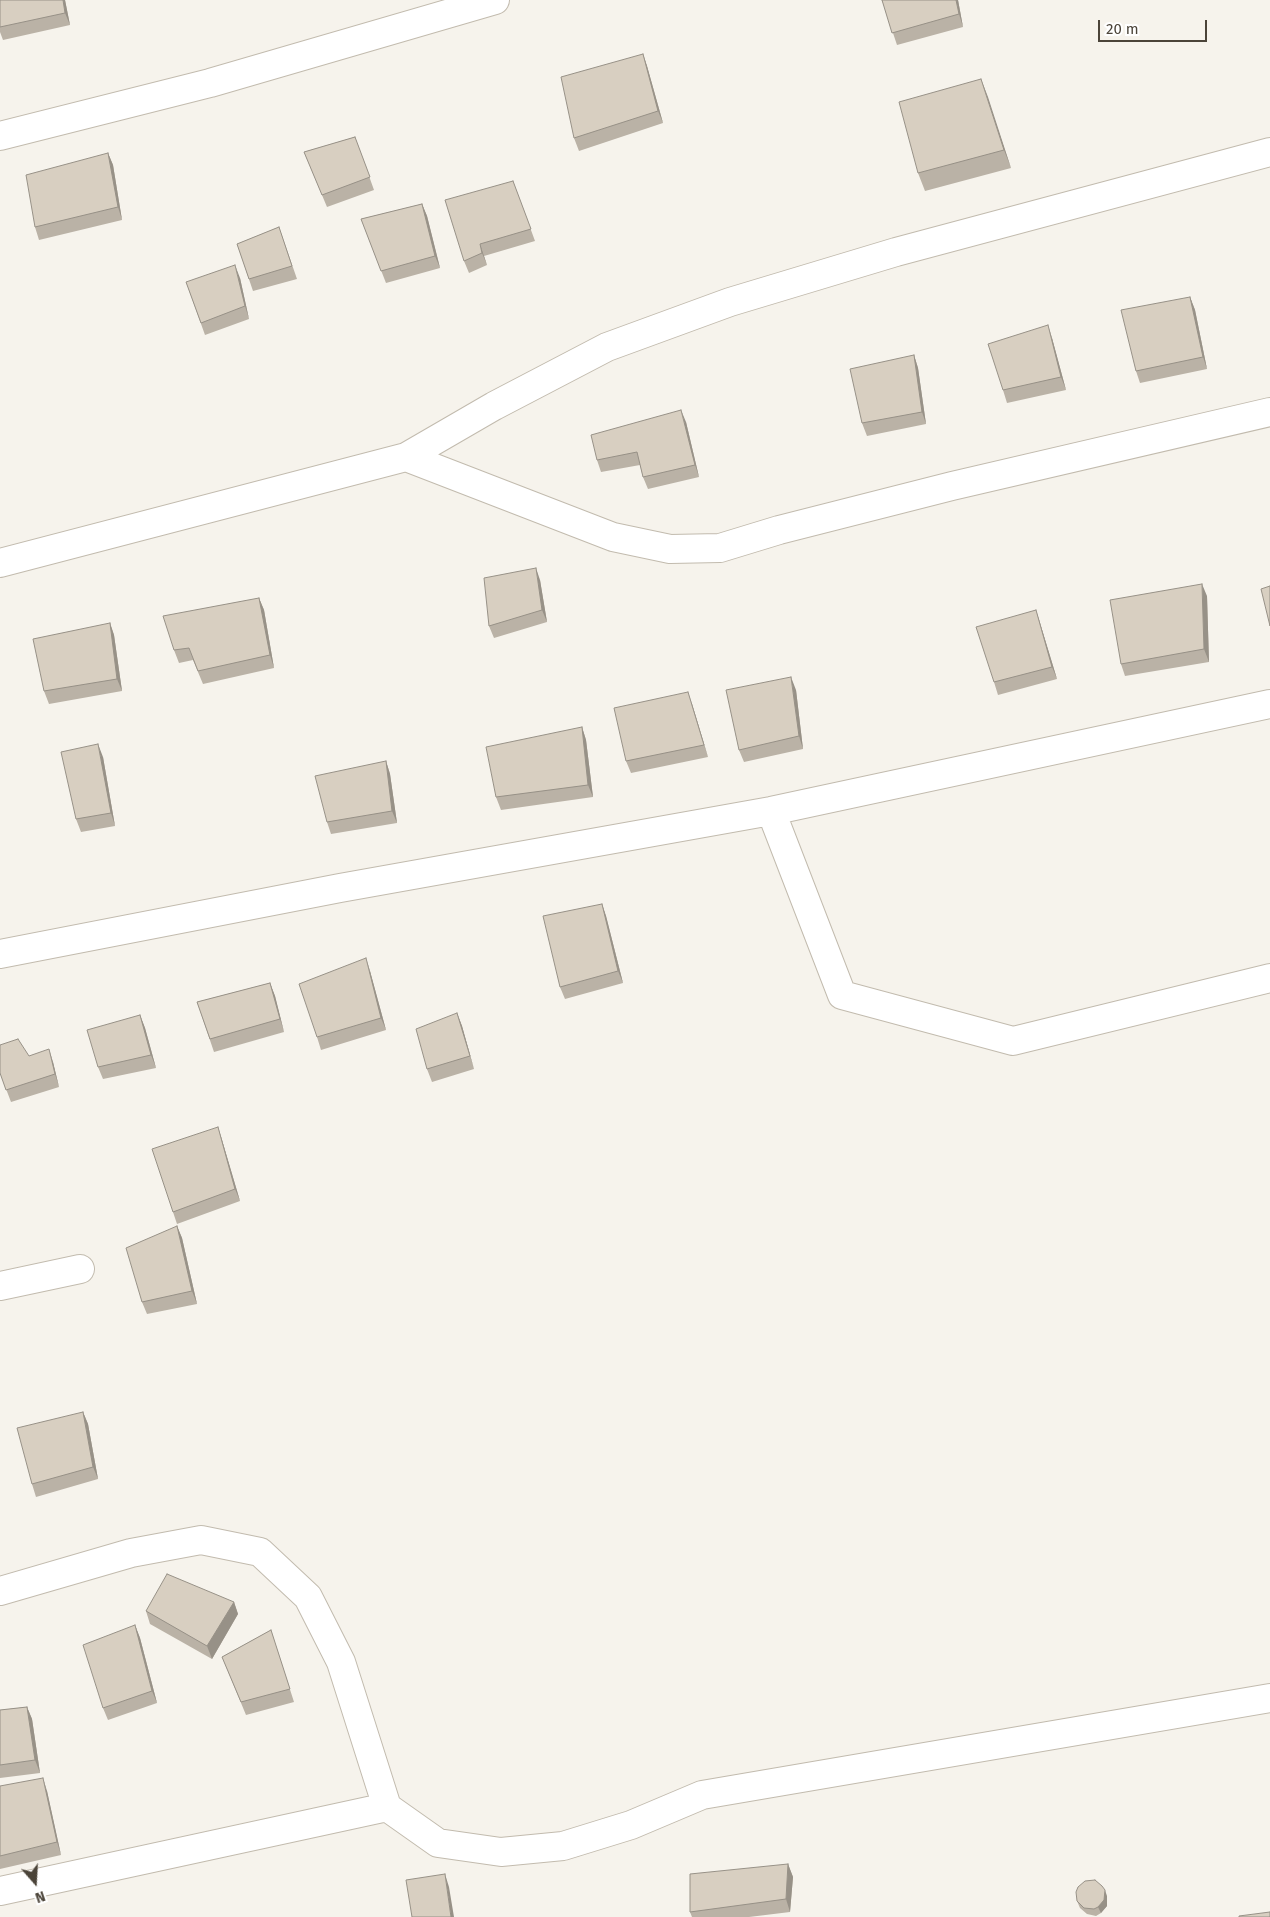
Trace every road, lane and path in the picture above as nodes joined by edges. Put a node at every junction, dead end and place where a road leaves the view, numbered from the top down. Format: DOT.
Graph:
graph roads {
  1 [pos="495,0"];
  2 [pos="0,136"];
  3 [pos="1270,152"];
  4 [pos="1270,412"];
  5 [pos="406,457"];
  6 [pos="0,563"];
  7 [pos="1270,704"];
  8 [pos="771,811"];
  9 [pos="0,954"];
  10 [pos="1270,978"];
  11 [pos="80,1269"];
  12 [pos="0,1286"];
  13 [pos="0,1591"];
  14 [pos="1270,1698"];
  15 [pos="386,1807"];
  16 [pos="0,1892"];
  1 -- 2 [label="street"];
  3 -- 5 [label="street"];
  4 -- 5 [label="street"];
  5 -- 6 [label="street"];
  7 -- 8 [label="street"];
  8 -- 9 [label="street"];
  8 -- 10 [label="street"];
  11 -- 12 [label="street"];
  13 -- 15 [label="street"];
  14 -- 15 [label="street"];
  15 -- 16 [label="street"];
}
